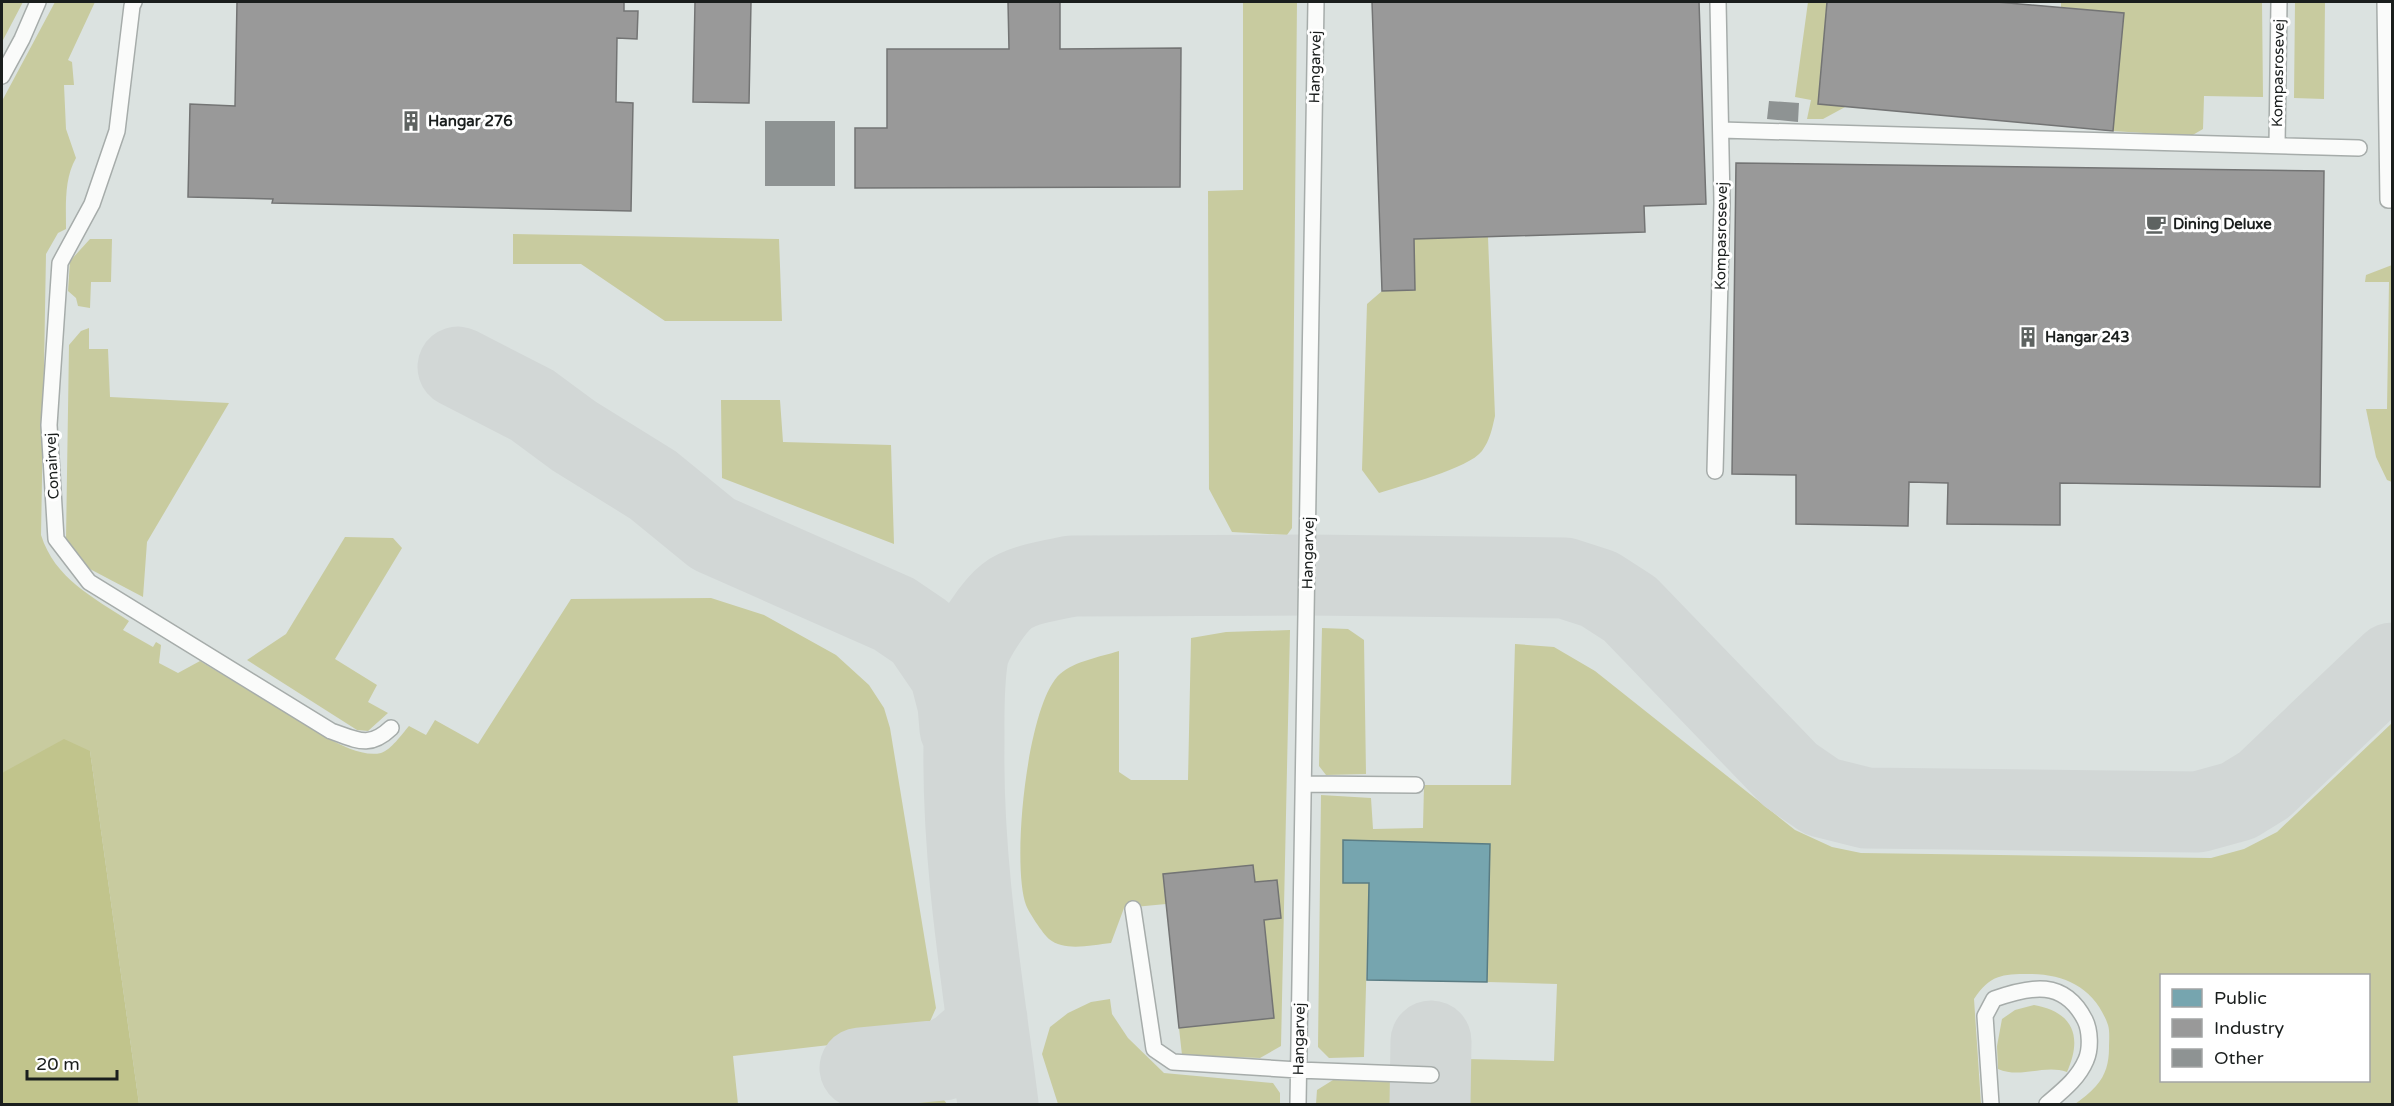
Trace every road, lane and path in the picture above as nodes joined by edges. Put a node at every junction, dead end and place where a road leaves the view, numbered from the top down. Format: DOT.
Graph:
graph roads {
  1 [pos="38,2"];
  2 [pos="134,2"];
  3 [pos="1316,2"];
  4 [pos="1718,2"];
  5 [pos="2279,2"];
  6 [pos="2385,2"];
  7 [pos="2,76"];
  8 [pos="1720,130"];
  9 [pos="2277,145"];
  10 [pos="2359,148"];
  11 [pos="2392,200"];
  12 [pos="1715,471"];
  13 [pos="391,728"];
  14 [pos="1304,784"];
  15 [pos="1416,785"];
  16 [pos="1133,909"];
  17 [pos="1298,1070"];
  18 [pos="1431,1074"];
  19 [pos="1298,1104"];
  20 [pos="1991,1104"];
  21 [pos="2047,1104"];
  1 -- 7 [label="lane"];
  2 -- 13 [label="lane, Conairvej"];
  3 -- 14 [label="lane, Hangarvej"];
  4 -- 8 [label="lane, Kompasrosevej"];
  5 -- 9 [label="lane, Kompasrosevej"];
  6 -- 11 [label="lane"];
  8 -- 9 [label="lane"];
  8 -- 12 [label="lane, Kompasrosevej"];
  9 -- 10 [label="lane"];
  14 -- 15 [label="lane"];
  14 -- 17 [label="lane, Hangarvej"];
  16 -- 17 [label="lane"];
  17 -- 18 [label="lane"];
  17 -- 19 [label="lane, Hangarvej"];
  20 -- 21 [label="lane"];
}
